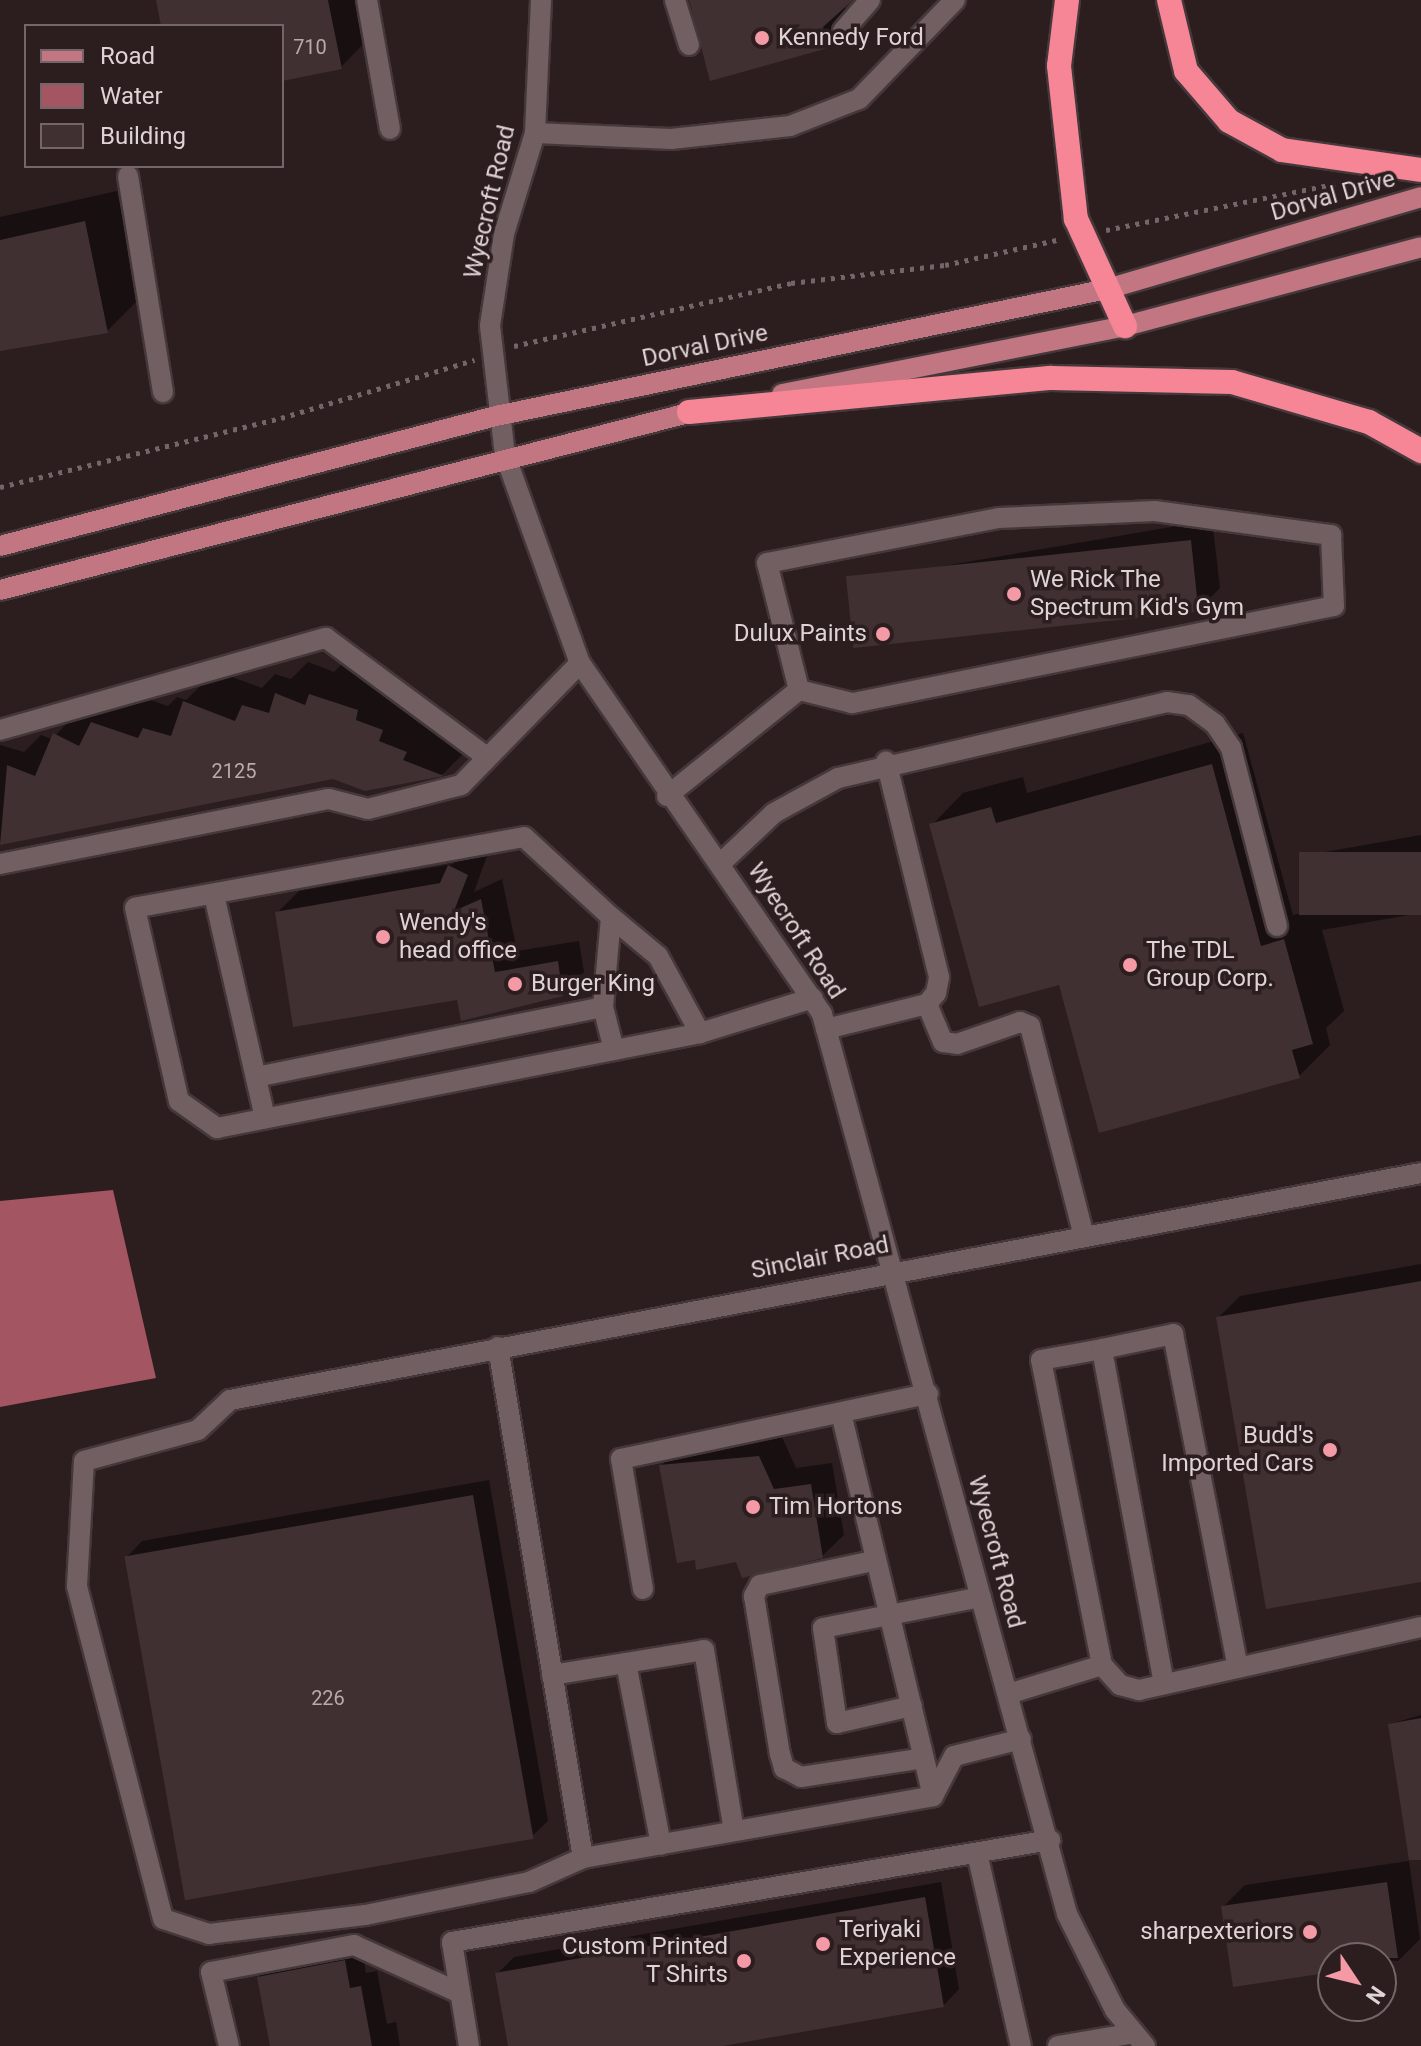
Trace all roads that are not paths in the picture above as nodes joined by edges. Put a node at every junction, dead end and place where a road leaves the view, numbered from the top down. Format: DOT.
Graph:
graph roads {
  1 [pos="367,0"];
  2 [pos="541,0"];
  3 [pos="675,0"];
  4 [pos="870,0"];
  5 [pos="955,0"];
  6 [pos="1067,0"];
  7 [pos="1169,0"];
  8 [pos="843,31"];
  9 [pos="689,45"];
  10 [pos="390,129"];
  11 [pos="535,133"];
  12 [pos="1421,170"];
  13 [pos="128,176"];
  14 [pos="1421,197"];
  15 [pos="1421,247"];
  16 [pos="1107,289"];
  17 [pos="1125,326"];
  18 [pos="163,392"];
  19 [pos="689,412"];
  20 [pos="496,416"];
  21 [pos="1421,451"];
  22 [pos="505,455"];
  23 [pos="0,546"];
  24 [pos="0,590"];
  25 [pos="580,663"];
  26 [pos="799,690"];
  27 [pos="0,730"];
  28 [pos="484,755"];
  29 [pos="886,761"];
  30 [pos="667,796"];
  31 [pos="0,864"];
  32 [pos="720,864"];
  33 [pos="214,895"];
  34 [pos="611,917"];
  35 [pos="1277,926"];
  36 [pos="813,998"];
  37 [pos="927,1004"];
  38 [pos="603,1007"];
  39 [pos="826,1029"];
  40 [pos="700,1033"];
  41 [pos="614,1050"];
  42 [pos="256,1077"];
  43 [pos="265,1118"];
  44 [pos="1421,1173"];
  45 [pos="1083,1233"];
  46 [pos="896,1269"];
  47 [pos="498,1347"];
  48 [pos="1102,1349"];
  49 [pos="928,1394"];
  50 [pos="841,1413"];
  51 [pos="873,1561"];
  52 [pos="643,1589"];
  53 [pos="981,1597"];
  54 [pos="884,1616"];
  55 [pos="1421,1627"];
  56 [pos="626,1663"];
  57 [pos="1102,1665"];
  58 [pos="1238,1668"];
  59 [pos="552,1675"];
  60 [pos="1164,1684"];
  61 [pos="1008,1694"];
  62 [pos="912,1706"];
  63 [pos="1021,1739"];
  64 [pos="924,1758"];
  65 [pos="933,1796"];
  66 [pos="734,1831"];
  67 [pos="1050,1840"];
  68 [pos="661,1845"];
  69 [pos="977,1853"];
  70 [pos="583,1858"];
  71 [pos="460,1993"];
  72 [pos="1140,2039"];
  73 [pos="1064,2045"];
  74 [pos="229,2046"];
  75 [pos="469,2046"];
  76 [pos="1021,2046"];
  1 -- 10 [label="street"];
  2 -- 11 [label="street, Wyecroft Road"];
  3 -- 9 [label="street"];
  4 -- 8 [label="street"];
  5 -- 11 [label="street"];
  6 -- 16 [label="highway"];
  7 -- 12 [label="highway"];
  11 -- 20 [label="street, Wyecroft Road"];
  13 -- 18 [label="street"];
  14 -- 16 [label="main road, Dorval Drive"];
  15 -- 17 [label="main road"];
  16 -- 17 [label="highway"];
  16 -- 20 [label="main road, Dorval Drive"];
  17 -- 19 [label="main road"];
  19 -- 21 [label="highway"];
  19 -- 22 [label="main road"];
  20 -- 22 [label="street, Wyecroft Road"];
  20 -- 23 [label="main road, Dorval Drive"];
  22 -- 24 [label="main road"];
  22 -- 25 [label="street, Wyecroft Road"];
  25 -- 28 [label="street"];
  25 -- 30 [label="street, Wyecroft Road"];
  26 -- 26 [label="street"];
  26 -- 30 [label="street"];
  27 -- 28 [label="street"];
  28 -- 31 [label="street"];
  29 -- 32 [label="street"];
  29 -- 35 [label="street"];
  29 -- 37 [label="street"];
  30 -- 32 [label="street, Wyecroft Road"];
  32 -- 36 [label="street, Wyecroft Road"];
  33 -- 34 [label="street"];
  33 -- 42 [label="street"];
  33 -- 43 [label="street"];
  34 -- 38 [label="street"];
  34 -- 40 [label="street"];
  36 -- 39 [label="street, Wyecroft Road"];
  36 -- 40 [label="street"];
  37 -- 39 [label="street"];
  37 -- 45 [label="street"];
  38 -- 41 [label="street"];
  38 -- 42 [label="street"];
  39 -- 46 [label="street, Wyecroft Road"];
  40 -- 41 [label="street"];
  41 -- 43 [label="street"];
  42 -- 43 [label="street"];
  44 -- 45 [label="street, Sinclair Road"];
  45 -- 46 [label="street, Sinclair Road"];
  46 -- 47 [label="street, Sinclair Road"];
  46 -- 49 [label="street, Wyecroft Road"];
  47 -- 59 [label="street"];
  47 -- 70 [label="street, Sinclair Road"];
  48 -- 57 [label="street"];
  48 -- 58 [label="street"];
  48 -- 60 [label="street"];
  49 -- 50 [label="street"];
  49 -- 53 [label="street, Wyecroft Road"];
  50 -- 51 [label="street"];
  50 -- 52 [label="street"];
  51 -- 54 [label="street"];
  51 -- 64 [label="street"];
  53 -- 54 [label="street"];
  53 -- 61 [label="street, Wyecroft Road"];
  54 -- 62 [label="street"];
  54 -- 62 [label="street"];
  55 -- 58 [label="street"];
  56 -- 59 [label="street"];
  56 -- 66 [label="street"];
  56 -- 68 [label="street"];
  57 -- 60 [label="street"];
  57 -- 61 [label="street"];
  58 -- 60 [label="street"];
  59 -- 70 [label="street"];
  61 -- 63 [label="street, Wyecroft Road"];
  62 -- 64 [label="street"];
  63 -- 65 [label="street"];
  63 -- 67 [label="street, Wyecroft Road"];
  64 -- 65 [label="street"];
  65 -- 66 [label="street"];
  66 -- 68 [label="street"];
  67 -- 69 [label="street"];
  67 -- 72 [label="street, Wyecroft Road"];
  68 -- 70 [label="street"];
  69 -- 71 [label="street"];
  69 -- 76 [label="street"];
  71 -- 74 [label="street"];
  71 -- 75 [label="street"];
  72 -- 73 [label="street"];
}
